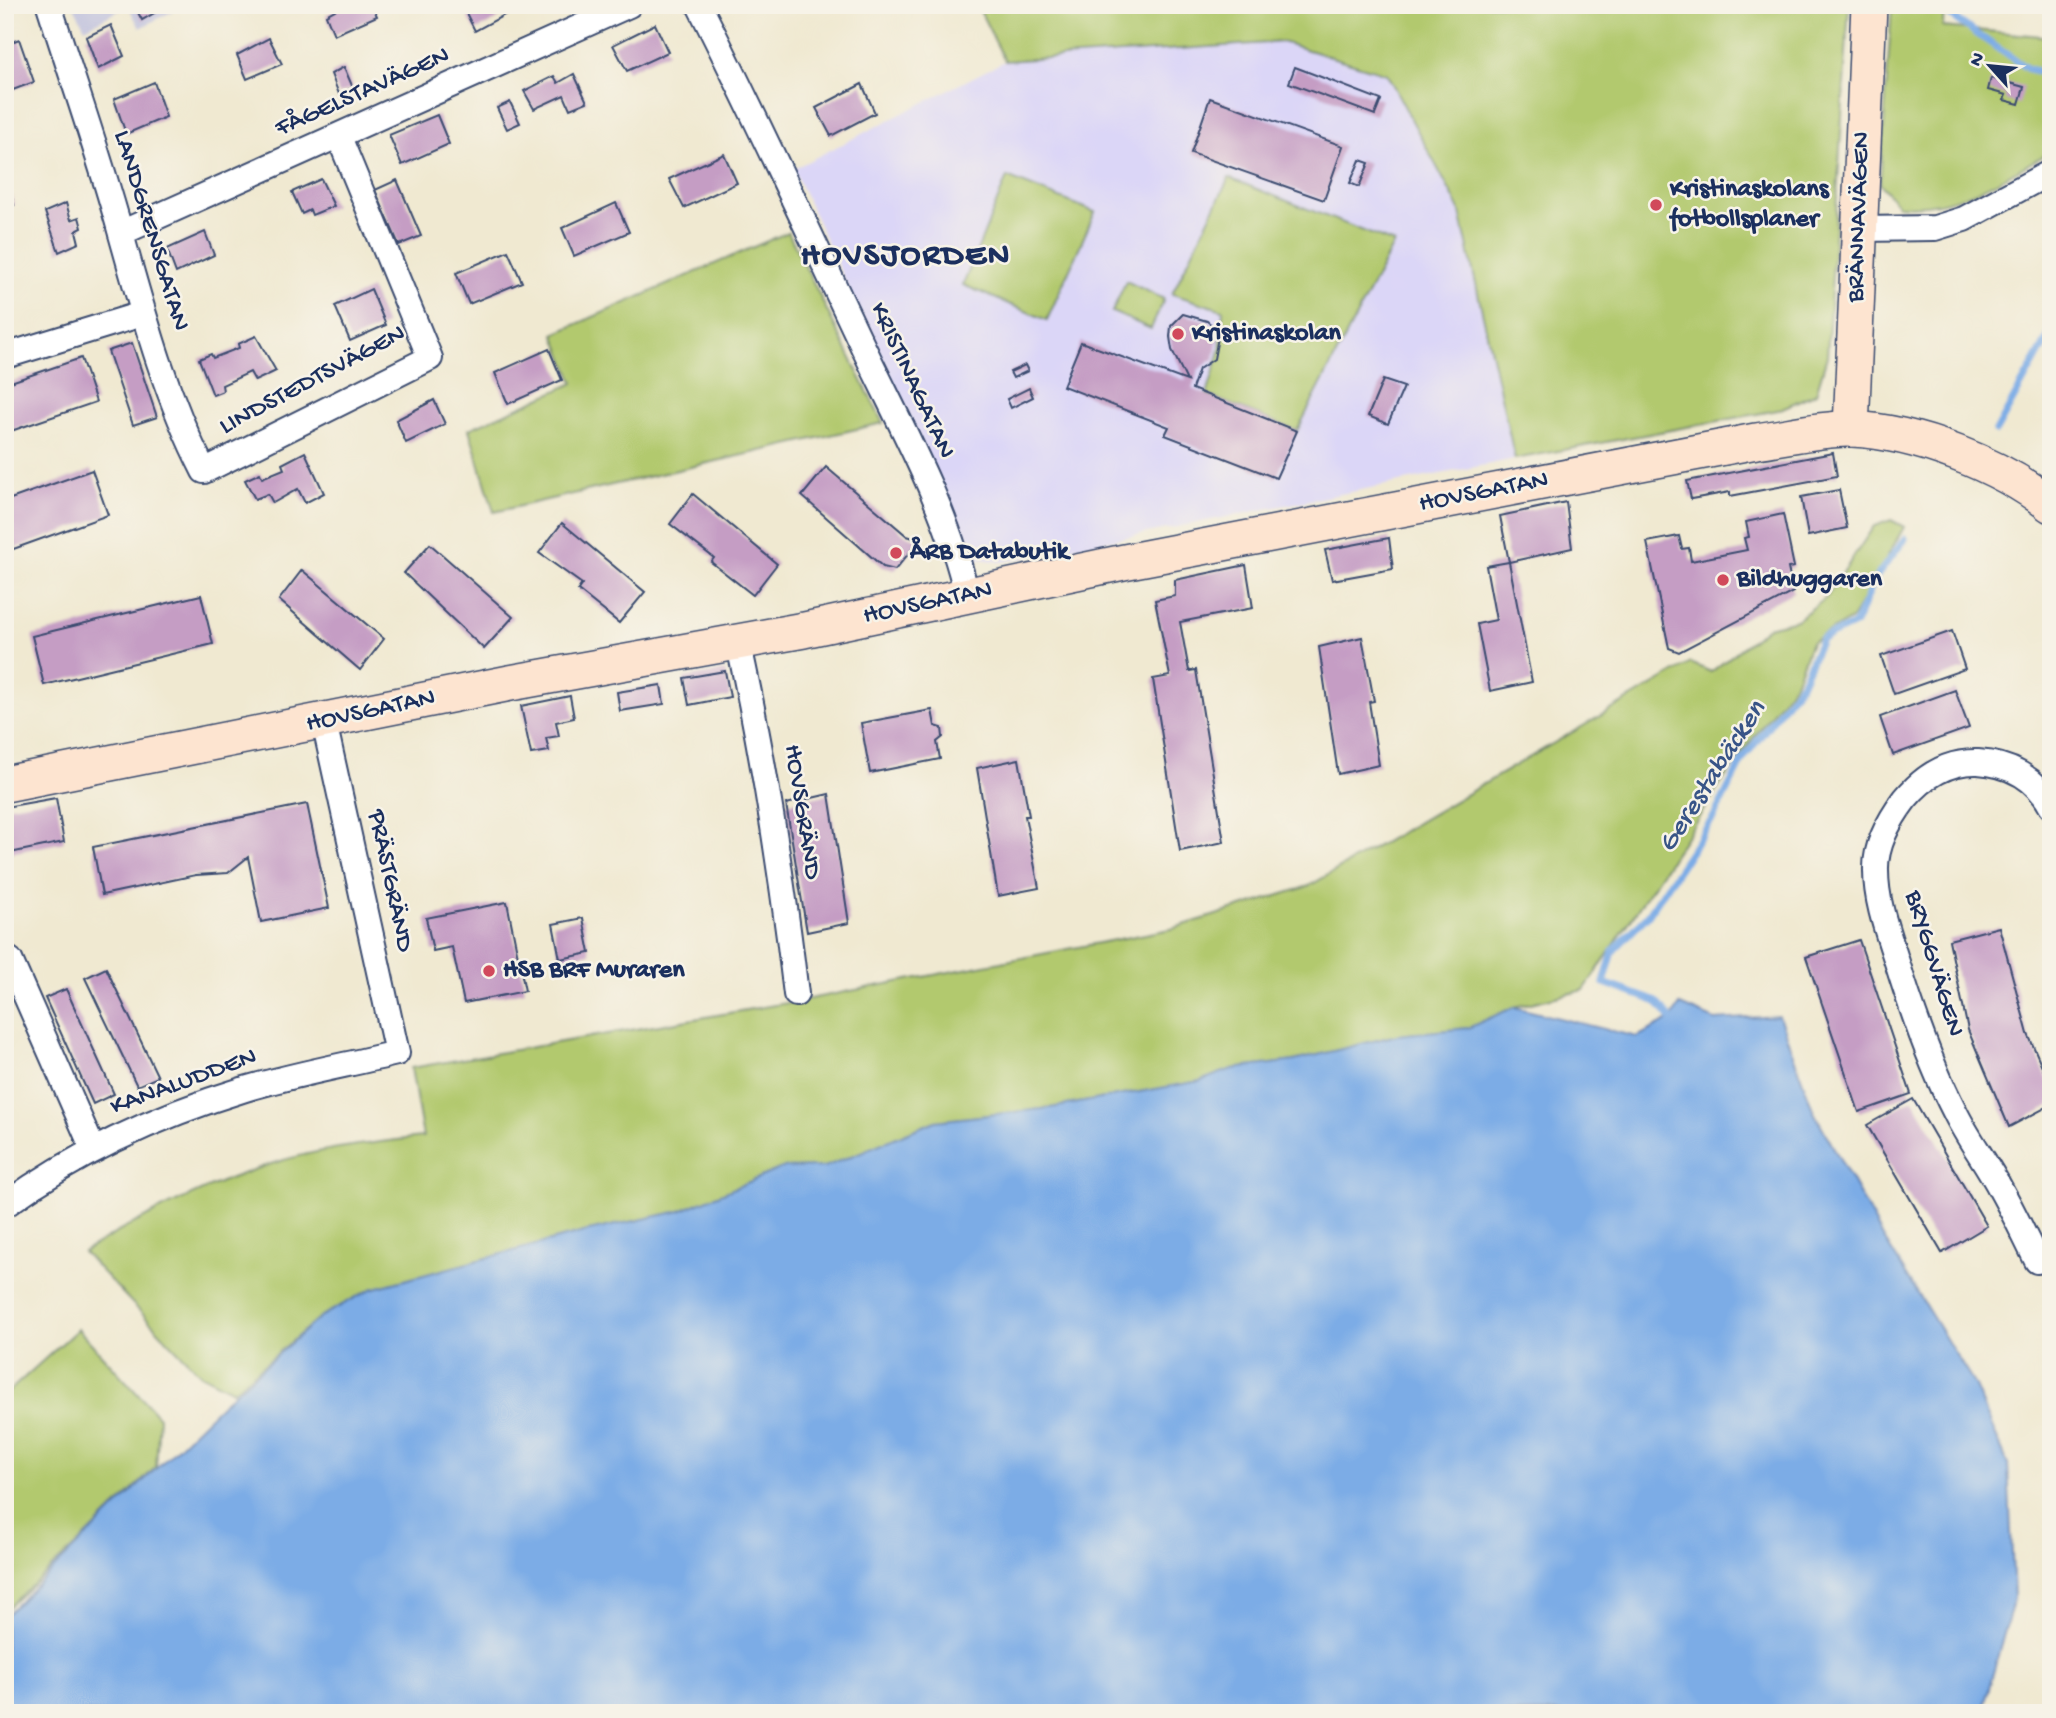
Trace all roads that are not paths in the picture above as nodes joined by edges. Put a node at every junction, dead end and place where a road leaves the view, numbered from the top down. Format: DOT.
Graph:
graph roads {
  1 [pos="48,5"];
  2 [pos="629,5"];
  3 [pos="699,5"];
  4 [pos="1869,5"];
  5 [pos="339,137"];
  6 [pos="2051,172"];
  7 [pos="1860,229"];
  8 [pos="121,233"];
  9 [pos="142,314"];
  10 [pos="5,356"];
  11 [pos="1851,429"];
  12 [pos="204,471"];
  13 [pos="2051,505"];
  14 [pos="967,596"];
  15 [pos="738,641"];
  16 [pos="324,722"];
  17 [pos="5,784"];
  18 [pos="2051,806"];
  19 [pos="5,961"];
  20 [pos="796,994"];
  21 [pos="397,1053"];
  22 [pos="93,1149"];
  23 [pos="5,1205"];
  24 [pos="2037,1261"];
  1 -- 8 [label="street, LANDGRENSGATAN"];
  2 -- 5 [label="street, FÅGELSTAVÄGEN"];
  3 -- 14 [label="street, KRISTINAGATAN"];
  4 -- 7 [label="main road, BRÄNNAVÄGEN"];
  5 -- 8 [label="street, FÅGELSTAVÄGEN"];
  5 -- 12 [label="street, LINDSTEDTSVÄGEN"];
  6 -- 7 [label="street"];
  7 -- 11 [label="main road, BRÄNNAVÄGEN"];
  8 -- 9 [label="street, LANDGRENSGATAN"];
  9 -- 10 [label="street"];
  9 -- 12 [label="street, LANDGRENSGATAN"];
  11 -- 13 [label="main road, HOVSGATAN"];
  11 -- 14 [label="main road, HOVSGATAN"];
  14 -- 15 [label="main road, HOVSGATAN"];
  15 -- 16 [label="main road, HOVSGATAN"];
  15 -- 20 [label="street, HOVSGRÄND"];
  16 -- 17 [label="main road, HOVSGATAN"];
  16 -- 21 [label="street, PRÄSTGRÄND"];
  18 -- 24 [label="street, BRYGGVÄGEN"];
  19 -- 22 [label="street"];
  21 -- 22 [label="street, KANALUDDEN"];
  22 -- 23 [label="street, KANALUDDEN"];
}
